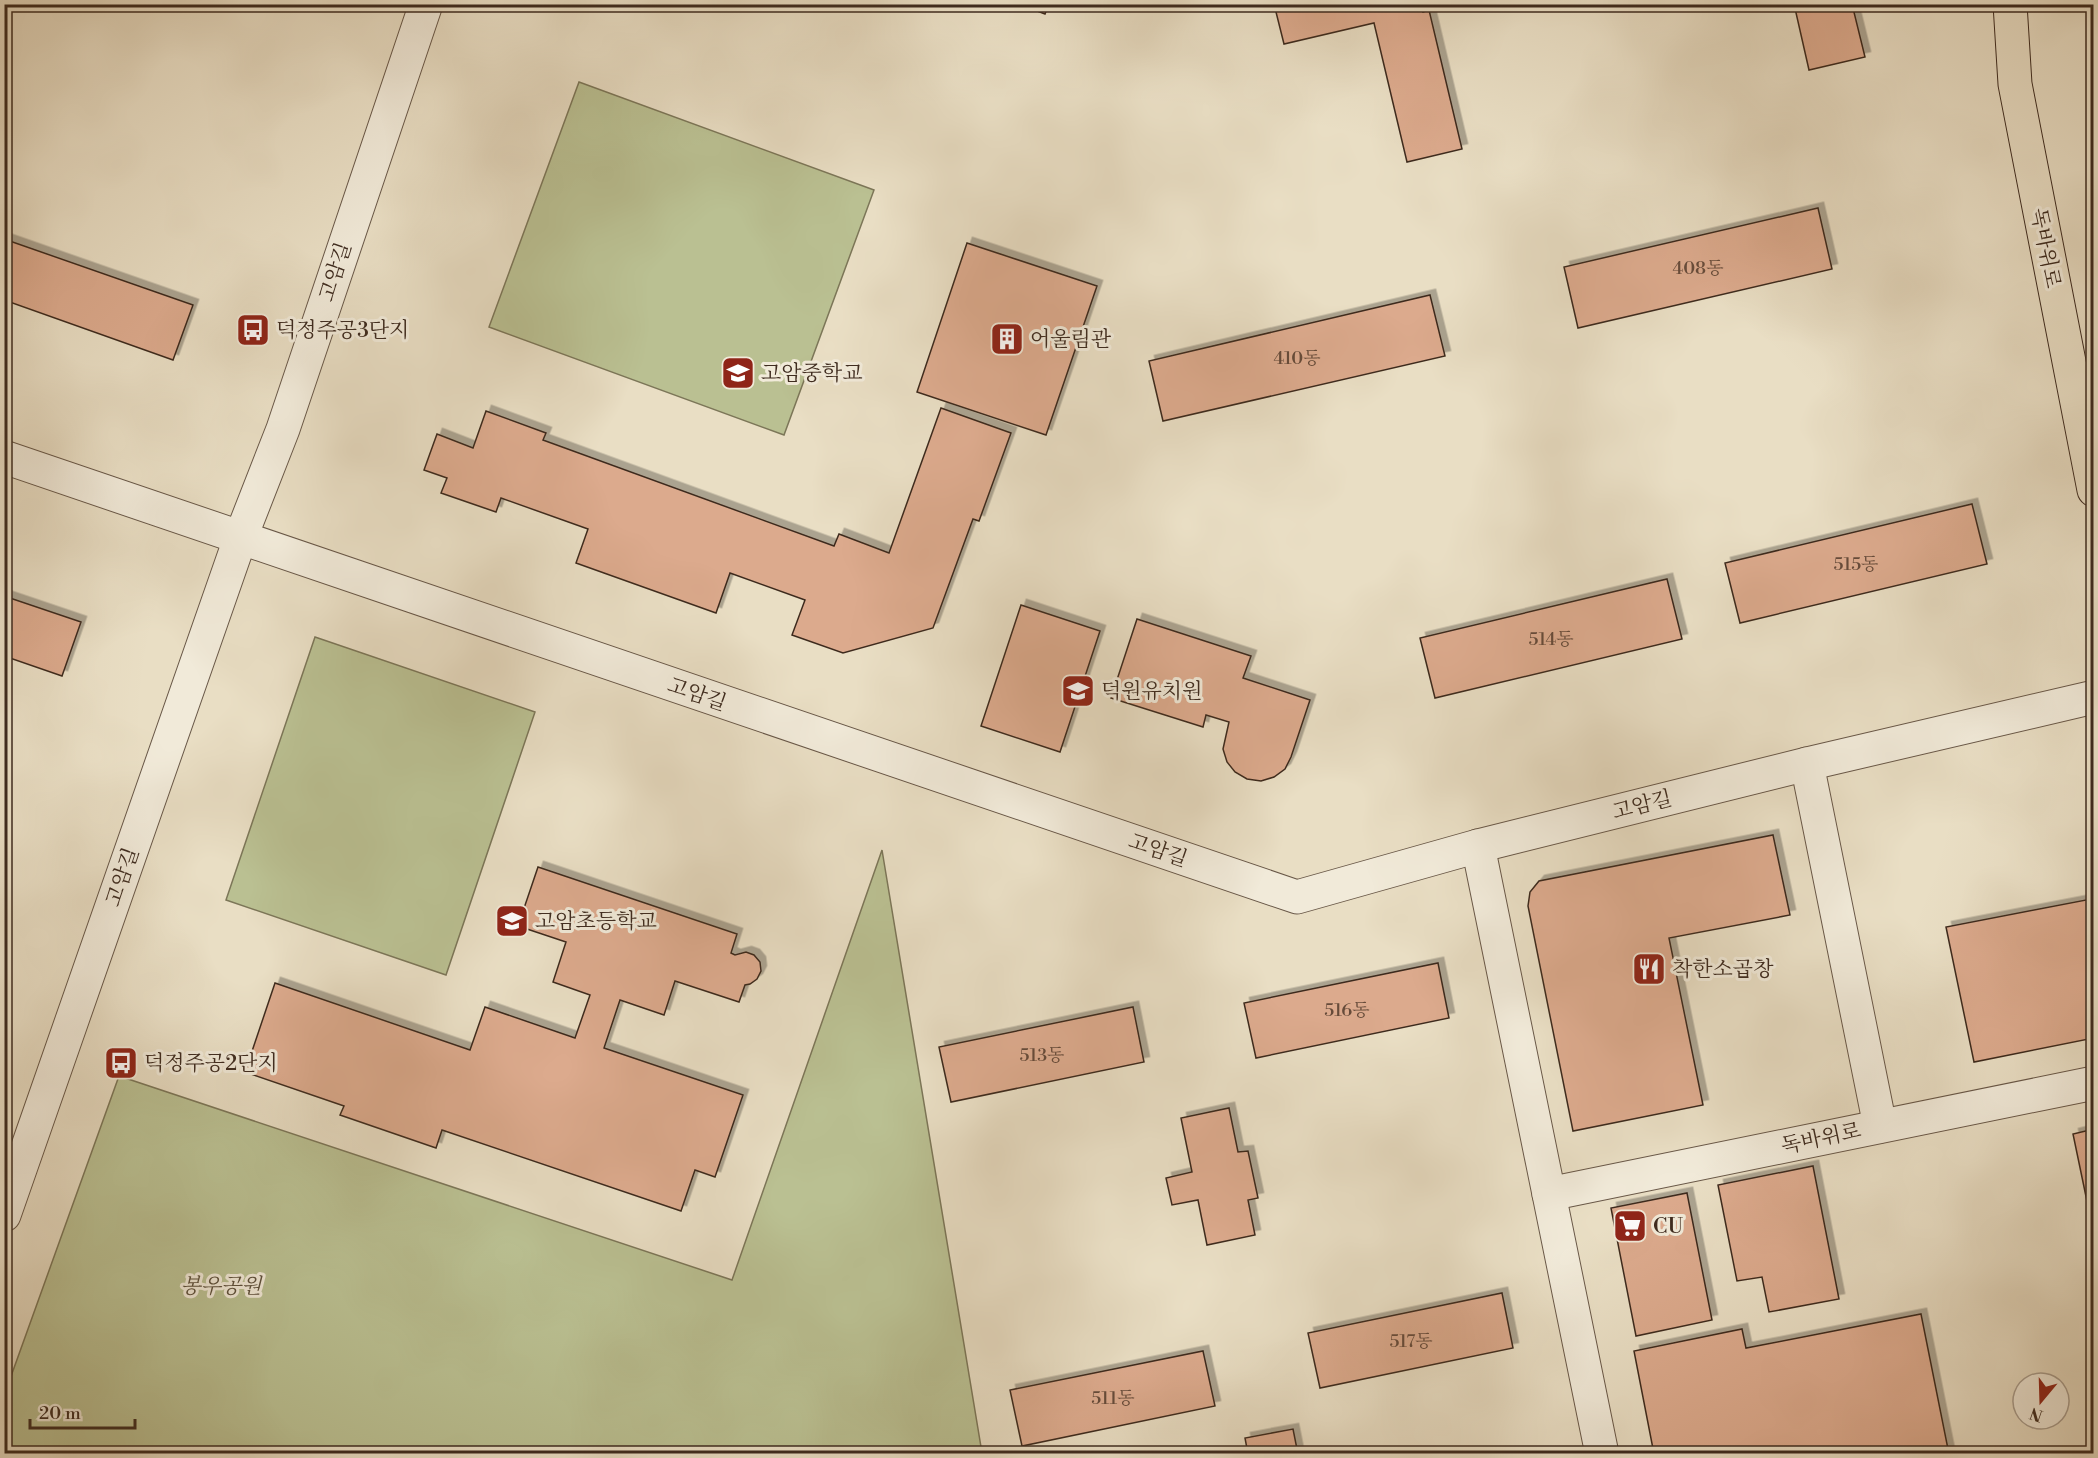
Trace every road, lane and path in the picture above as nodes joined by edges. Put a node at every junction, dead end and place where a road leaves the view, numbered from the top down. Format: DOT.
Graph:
graph roads {
  1 [pos="426,4"];
  2 [pos="2010,4"];
  3 [pos="4,457"];
  4 [pos="2094,490"];
  5 [pos="240,539"];
  6 [pos="2094,697"];
  7 [pos="1807,764"];
  8 [pos="1478,846"];
  9 [pos="2094,1083"];
  10 [pos="1880,1126"];
  11 [pos="1549,1194"];
  12 [pos="4,1215"];
  13 [pos="1602,1454"];
  1 -- 5 [label="street, 고암길"];
  2 -- 4 [label="main road, 독바위로"];
  3 -- 5 [label="street, 고암길"];
  5 -- 8 [label="street, 고암길"];
  5 -- 12 [label="street, 고암길"];
  6 -- 7 [label="street, 고암길"];
  7 -- 8 [label="street, 고암길"];
  7 -- 10 [label="street"];
  8 -- 11 [label="street"];
  9 -- 10 [label="street, 독바위로"];
  10 -- 11 [label="street, 독바위로"];
  11 -- 13 [label="street"];
}
